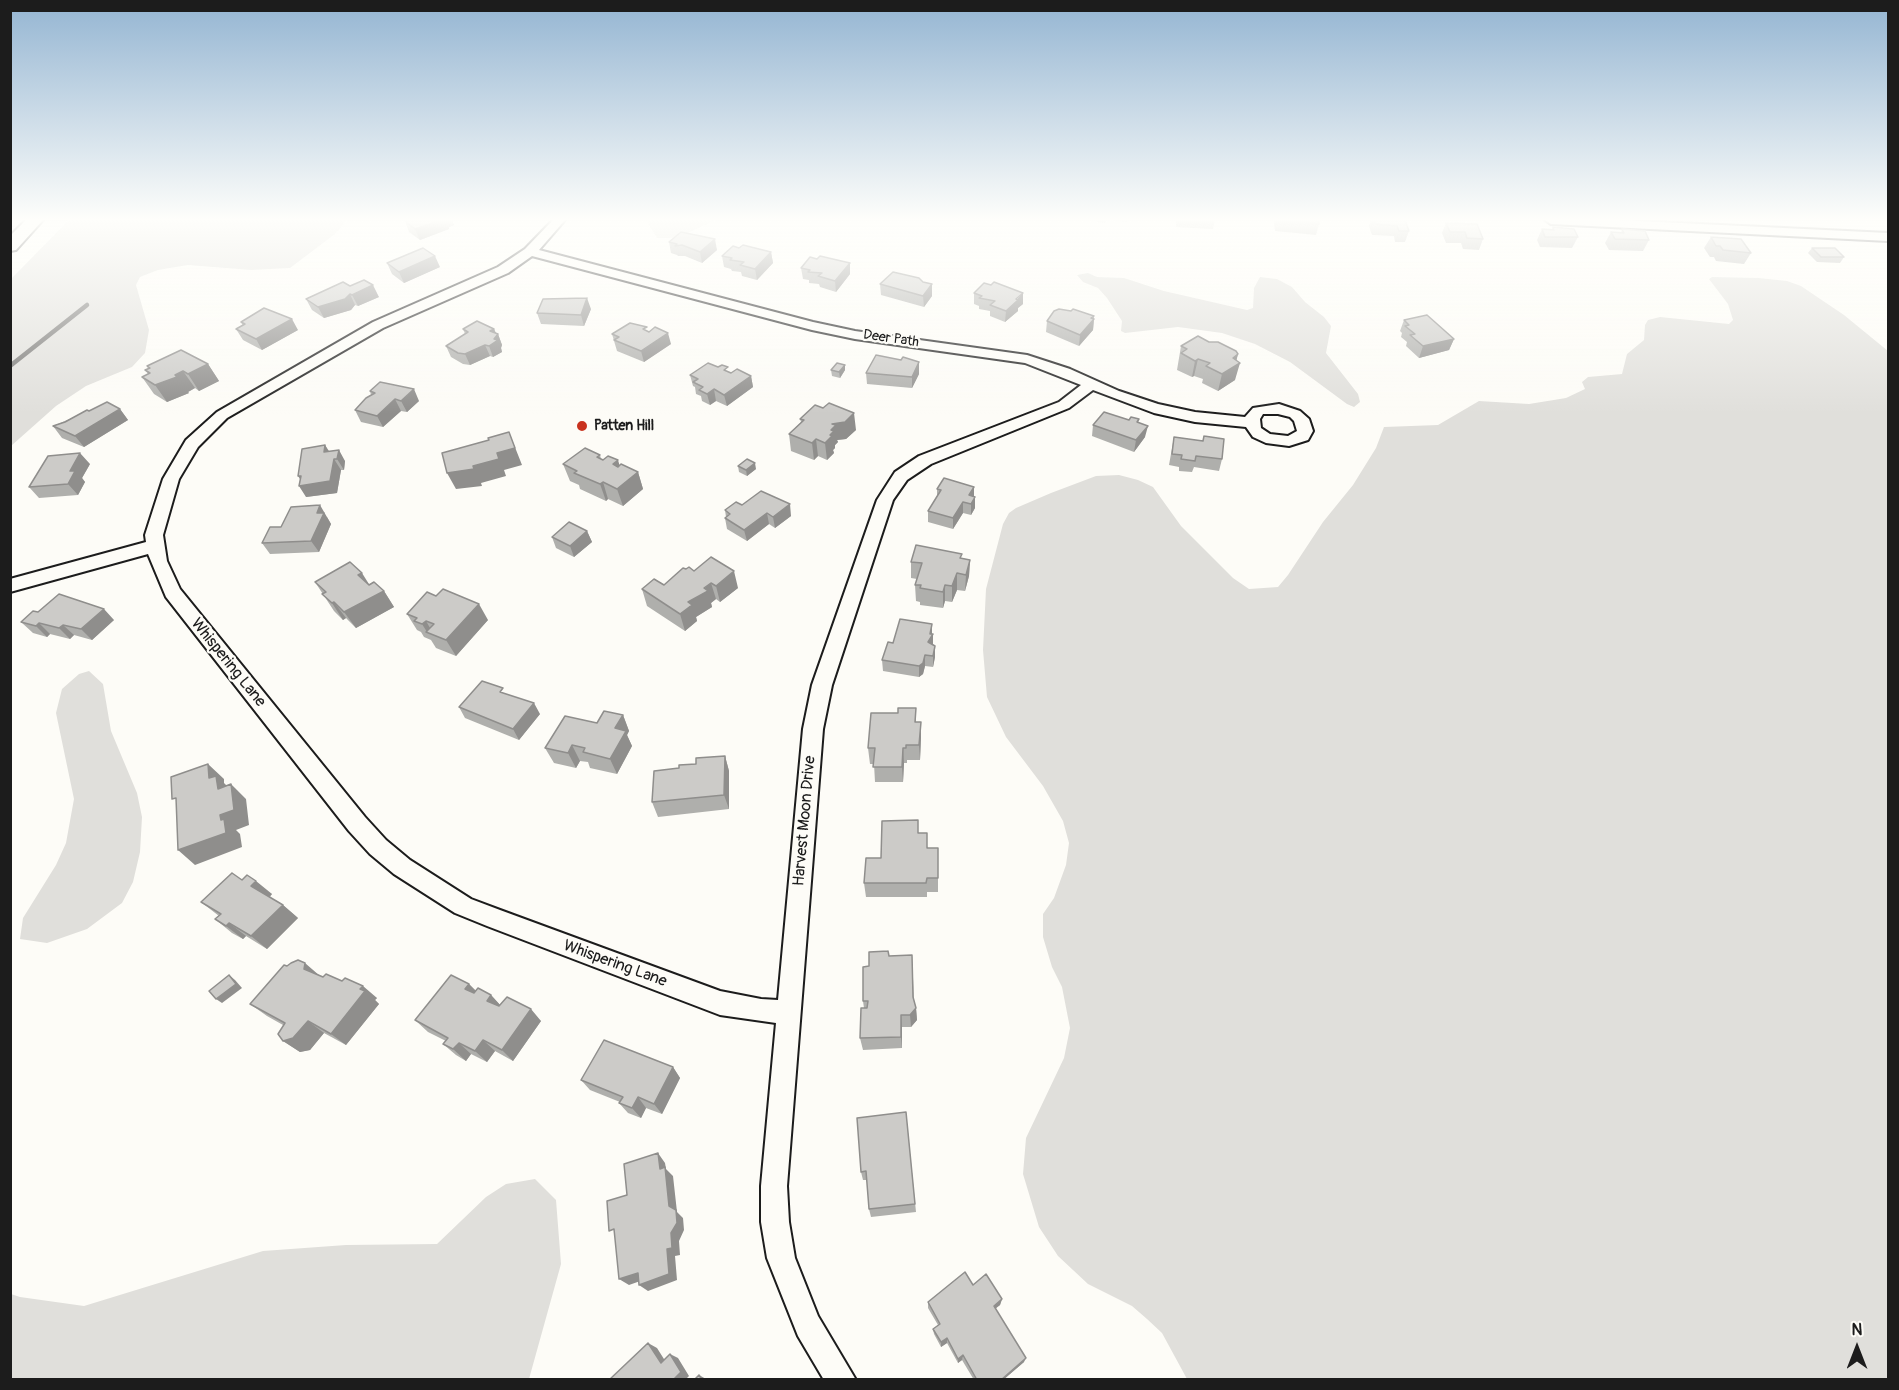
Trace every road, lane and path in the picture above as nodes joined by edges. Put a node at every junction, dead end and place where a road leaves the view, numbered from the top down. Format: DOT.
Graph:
graph roads {
  1 [pos="472,285"];
  2 [pos="655,285"];
  3 [pos="1092,384"];
  4 [pos="1251,423"];
  5 [pos="154,540"];
  6 [pos="10,574"];
  7 [pos="10,586"];
  8 [pos="788,1012"];
  9 [pos="841,1380"];
  1 -- 5 [label="street"];
  2 -- 3 [label="street, Deer Path"];
  3 -- 4 [label="street, Deer Path"];
  3 -- 8 [label="street, Harvest Moon Drive"];
  5 -- 6 [label="street"];
  5 -- 7 [label="street"];
  5 -- 8 [label="street, Whispering Lane"];
  8 -- 9 [label="street, Harvest Moon Drive"];
}
